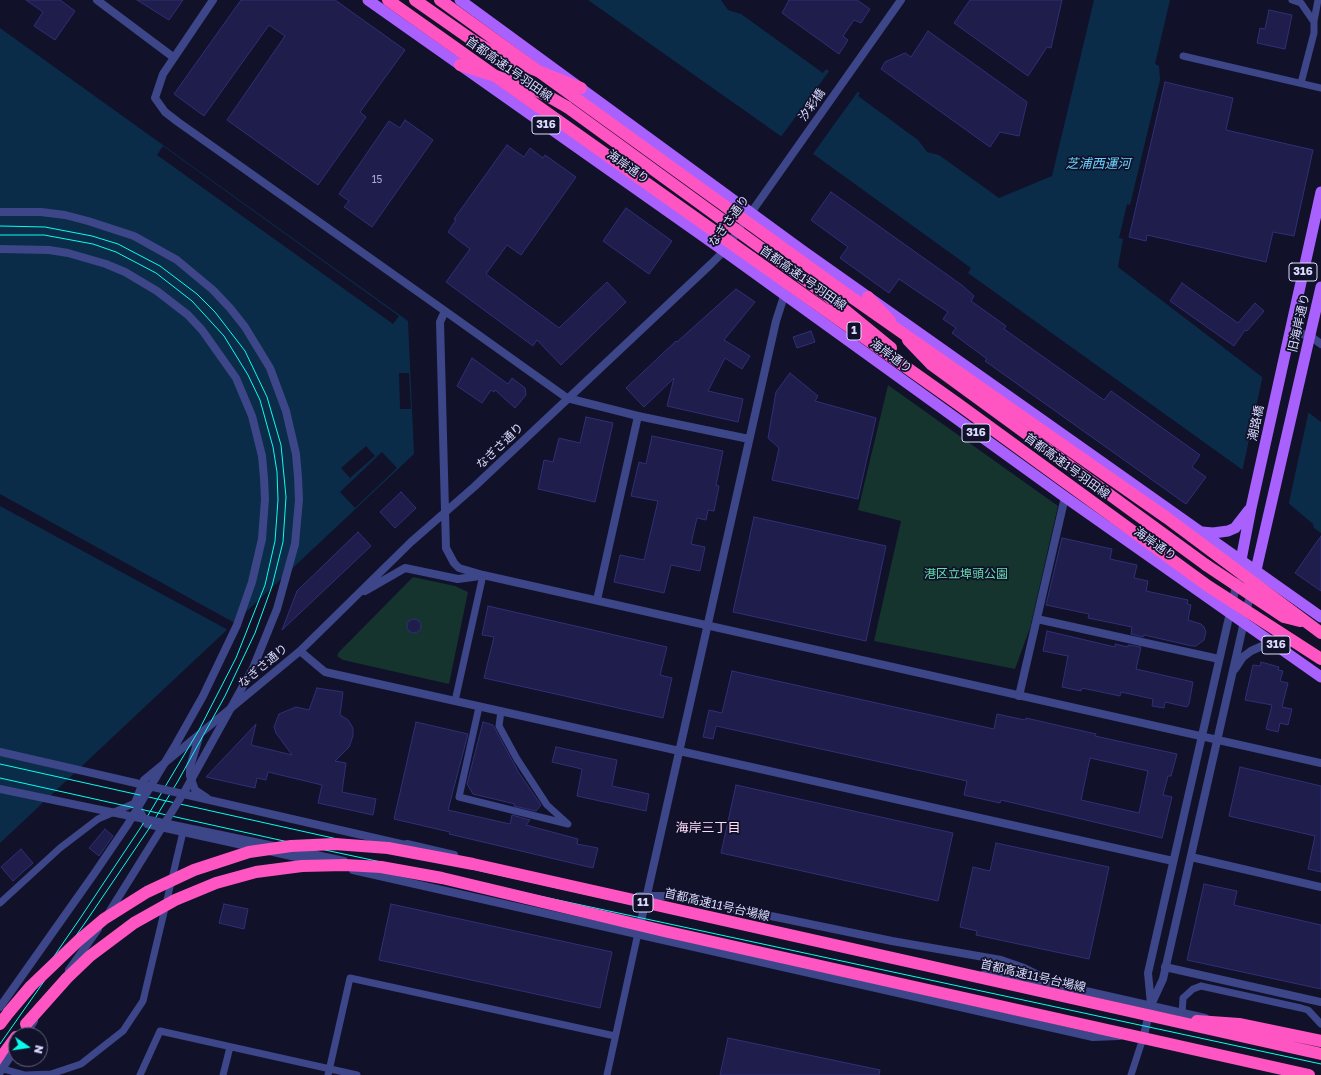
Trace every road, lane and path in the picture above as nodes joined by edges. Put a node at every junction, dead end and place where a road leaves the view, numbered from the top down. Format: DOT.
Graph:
graph roads {
  1 [pos="97,0"];
  2 [pos="213,0"];
  3 [pos="368,0"];
  4 [pos="388,0"];
  5 [pos="416,0"];
  6 [pos="440,0"];
  7 [pos="460,0"];
  8 [pos="901,0"];
  9 [pos="1292,0"];
  10 [pos="1318,0"];
  11 [pos="1314,22"];
  12 [pos="1183,56"];
  13 [pos="173,57"];
  14 [pos="460,65"];
  15 [pos="1301,83"];
  16 [pos="581,88"];
  17 [pos="1321,88"];
  18 [pos="793,153"];
  19 [pos="1321,192"];
  20 [pos="0,212"];
  21 [pos="751,212"];
  22 [pos="0,249"];
  23 [pos="724,251"];
  24 [pos="803,251"];
  25 [pos="1321,286"];
  26 [pos="784,295"];
  27 [pos="868,297"];
  28 [pos="445,311"];
  29 [pos="1290,331"];
  30 [pos="1310,336"];
  31 [pos="1321,344"];
  32 [pos="1285,353"];
  33 [pos="567,398"];
  34 [pos="958,404"];
  35 [pos="638,416"];
  36 [pos="749,439"];
  37 [pos="1065,497"];
  38 [pos="1252,504"];
  39 [pos="444,511"];
  40 [pos="1201,531"];
  41 [pos="1241,560"];
  42 [pos="1256,570"];
  43 [pos="483,575"];
  44 [pos="354,597"];
  45 [pos="597,600"];
  46 [pos="1230,612"];
  47 [pos="1321,617"];
  48 [pos="1037,619"];
  49 [pos="1243,622"];
  50 [pos="1306,622"];
  51 [pos="708,626"];
  52 [pos="1321,633"];
  53 [pos="1283,650"];
  54 [pos="300,651"];
  55 [pos="1219,659"];
  56 [pos="1321,659"];
  57 [pos="1321,677"];
  58 [pos="1230,681"];
  59 [pos="1019,696"];
  60 [pos="455,702"];
  61 [pos="480,707"];
  62 [pos="501,711"];
  63 [pos="200,734"];
  64 [pos="1202,736"];
  65 [pos="1217,740"];
  66 [pos="679,751"];
  67 [pos="0,752"];
  68 [pos="1321,763"];
  69 [pos="0,788"];
  70 [pos="135,803"];
  71 [pos="183,832"];
  72 [pos="1191,857"];
  73 [pos="1173,861"];
  74 [pos="1321,887"];
  75 [pos="645,897"];
  76 [pos="0,903"];
  77 [pos="638,933"];
  78 [pos="1165,967"];
  79 [pos="1059,985"];
  80 [pos="1321,1002"];
  81 [pos="1151,1005"];
  82 [pos="5,1010"];
  83 [pos="1156,1018"];
  84 [pos="0,1024"];
  85 [pos="1321,1024"];
  86 [pos="26,1027"];
  87 [pos="27,1027"];
  88 [pos="1144,1035"];
  89 [pos="615,1036"];
  90 [pos="1321,1040"];
  91 [pos="230,1047"];
  92 [pos="8,1048"];
  93 [pos="1321,1049"];
  94 [pos="1321,1054"];
  95 [pos="0,1059"];
  96 [pos="1321,1059"];
  97 [pos="8,1060"];
  98 [pos="0,1068"];
  99 [pos="0,1072"];
  100 [pos="329,1072"];
  101 [pos="140,1075"];
  102 [pos="223,1075"];
  103 [pos="357,1075"];
  104 [pos="607,1075"];
  105 [pos="1131,1075"];
  106 [pos="1294,1075"];
  107 [pos="1309,1075"];
  1 -- 13 [label="street"];
  2 -- 13 [label="street"];
  3 -- 14 [label="main road, 海岸通り / 316"];
  4 -- 34 [label="highway, 首都高速1号羽田線 / 1, bridge"];
  5 -- 16 [label="highway"];
  6 -- 50 [label="highway, 首都高速1号羽田線 / 1, bridge"];
  7 -- 16 [label="main road"];
  8 -- 18 [label="street, 汐彩橋"];
  9 -- 11 [label="lane"];
  10 -- 11 [label="lane"];
  11 -- 15 [label="lane"];
  12 -- 15 [label="lane"];
  13 -- 28 [label="street"];
  14 -- 23 [label="main road, 海岸通り / 316"];
  14 -- 34 [label="highway, bridge"];
  15 -- 17 [label="lane"];
  16 -- 21 [label="main road"];
  18 -- 21 [label="street, なぎさ通り"];
  19 -- 29 [label="main road, 旧海岸通り / 316"];
  20 -- 86 [label="street, bridge"];
  21 -- 23 [label="street, なぎさ通り"];
  21 -- 24 [label="main road"];
  22 -- 82 [label="street, bridge"];
  23 -- 26 [label="main road, 海岸通り / 316"];
  23 -- 33 [label="street, なぎさ通り"];
  24 -- 26 [label="street"];
  24 -- 27 [label="main road"];
  25 -- 30 [label="main road, 旧海岸通り / 316"];
  26 -- 36 [label="street"];
  26 -- 37 [label="main road, 海岸通り / 316"];
  27 -- 40 [label="main road"];
  27 -- 50 [label="highway, bridge"];
  28 -- 33 [label="street"];
  28 -- 39 [label="street"];
  29 -- 30 [label="street"];
  29 -- 32 [label="main road, 旧海岸通り / 316"];
  30 -- 31 [label="street"];
  30 -- 42 [label="main road, 旧海岸通り / 316"];
  32 -- 38 [label="main road, 潮路橋 / 316"];
  33 -- 35 [label="street"];
  33 -- 39 [label="street, なぎさ通り"];
  34 -- 56 [label="highway, 首都高速1号羽田線 / 1, bridge"];
  35 -- 36 [label="street"];
  35 -- 45 [label="street"];
  36 -- 51 [label="street"];
  37 -- 46 [label="main road, 海岸通り / 316"];
  37 -- 48 [label="street"];
  38 -- 40 [label="main road"];
  38 -- 41 [label="main road, 316"];
  39 -- 43 [label="street"];
  39 -- 44 [label="street, なぎさ通り"];
  40 -- 41 [label="main road"];
  41 -- 42 [label="main road"];
  41 -- 46 [label="street"];
  42 -- 47 [label="main road"];
  42 -- 49 [label="street"];
  43 -- 44 [label="street"];
  43 -- 45 [label="street"];
  43 -- 60 [label="lane"];
  44 -- 54 [label="street, なぎさ通り"];
  45 -- 51 [label="street"];
  46 -- 49 [label="main road, 海岸通り / 316"];
  46 -- 55 [label="street"];
  48 -- 55 [label="street"];
  48 -- 59 [label="street"];
  49 -- 53 [label="main road, 海岸通り / 316"];
  49 -- 58 [label="street"];
  50 -- 52 [label="highway, 首都高速1号羽田線 / 1, bridge"];
  51 -- 59 [label="street"];
  51 -- 66 [label="street"];
  53 -- 57 [label="main road, 海岸通り / 316"];
  53 -- 58 [label="street"];
  54 -- 60 [label="street"];
  54 -- 63 [label="street, なぎさ通り"];
  55 -- 64 [label="street"];
  58 -- 65 [label="street"];
  59 -- 64 [label="street"];
  60 -- 61 [label="street"];
  61 -- 62 [label="street"];
  61 -- 62 [label="lane"];
  62 -- 66 [label="street"];
  63 -- 70 [label="street, なぎさ通り"];
  63 -- 75 [label="street"];
  64 -- 65 [label="street"];
  64 -- 73 [label="street"];
  65 -- 68 [label="street"];
  65 -- 72 [label="street"];
  66 -- 73 [label="street"];
  66 -- 75 [label="street"];
  67 -- 79 [label="street, bridge"];
  69 -- 88 [label="street, bridge"];
  70 -- 71 [label="street"];
  70 -- 76 [label="lane"];
  71 -- 77 [label="street"];
  71 -- 98 [label="lane"];
  72 -- 74 [label="street"];
  72 -- 78 [label="street"];
  73 -- 81 [label="street"];
  75 -- 77 [label="street"];
  75 -- 79 [label="street"];
  77 -- 88 [label="street"];
  77 -- 89 [label="lane"];
  78 -- 80 [label="street"];
  78 -- 81 [label="street"];
  79 -- 81 [label="street"];
  81 -- 88 [label="street"];
  81 -- 93 [label="street"];
  82 -- 83 [label="highway, 首都高速11号台場線 / 11, bridge"];
  82 -- 84 [label="highway, 11"];
  83 -- 90 [label="highway, bridge"];
  83 -- 94 [label="highway, 首都高速11号台場線 / 11, bridge"];
  85 -- 96 [label="lane, bridge"];
  87 -- 107 [label="highway, 11, bridge"];
  88 -- 105 [label="lane"];
  88 -- 106 [label="street"];
  89 -- 100 [label="lane"];
  89 -- 104 [label="lane"];
  91 -- 100 [label="lane"];
  91 -- 101 [label="lane"];
  91 -- 102 [label="lane"];
  92 -- 95 [label="highway, 11"];
  97 -- 99 [label="street, bridge"];
  100 -- 103 [label="lane"];
}
